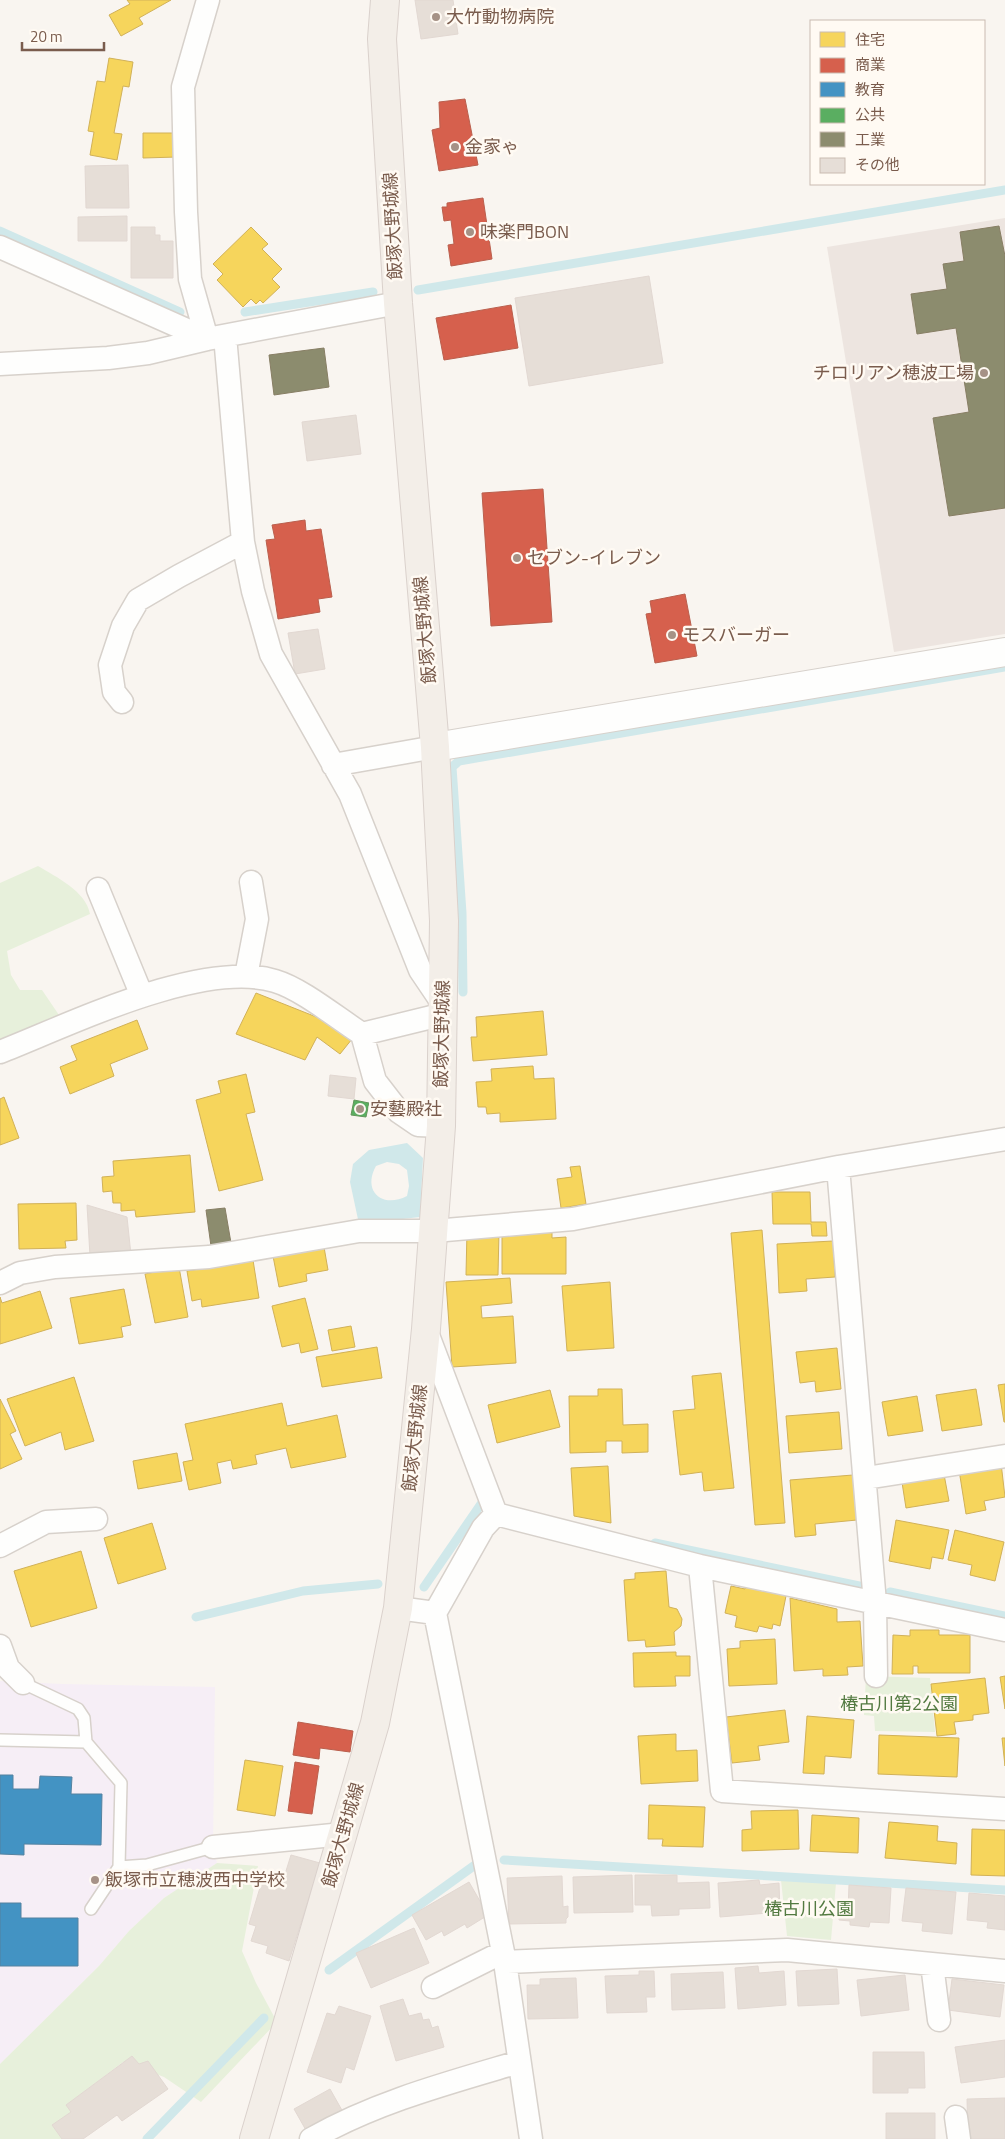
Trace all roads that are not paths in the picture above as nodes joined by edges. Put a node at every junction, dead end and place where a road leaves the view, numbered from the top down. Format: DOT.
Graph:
graph roads {
  1 [pos="208,0"];
  2 [pos="385,0"];
  3 [pos="0,247"];
  4 [pos="398,303"];
  5 [pos="216,337"];
  6 [pos="0,364"];
  7 [pos="243,542"];
  8 [pos="1005,652"];
  9 [pos="122,702"];
  10 [pos="435,747"];
  11 [pos="333,765"];
  12 [pos="251,882"];
  13 [pos="98,889"];
  14 [pos="246,976"];
  15 [pos="142,996"];
  16 [pos="443,1009"];
  17 [pos="362,1034"];
  18 [pos="0,1052"];
  19 [pos="441,1126"];
  20 [pos="1005,1139"];
  21 [pos="838,1168"];
  22 [pos="434,1231"];
  23 [pos="0,1283"];
  24 [pos="426,1329"];
  25 [pos="1005,1456"];
  26 [pos="866,1478"];
  27 [pos="496,1514"];
  28 [pos="96,1519"];
  29 [pos="0,1546"];
  30 [pos="700,1566"];
  31 [pos="875,1603"];
  32 [pos="398,1608"];
  33 [pos="435,1613"];
  34 [pos="1005,1630"];
  35 [pos="0,1646"];
  36 [pos="876,1676"];
  37 [pos="23,1683"];
  38 [pos="0,1740"];
  39 [pos="86,1742"];
  40 [pos="1005,1810"];
  41 [pos="343,1834"];
  42 [pos="213,1847"];
  43 [pos="119,1867"];
  44 [pos="91,1909"];
  45 [pos="504,1957"];
  46 [pos="932,1964"];
  47 [pos="1005,1971"];
  48 [pos="433,1987"];
  49 [pos="939,2020"];
  50 [pos="519,2062"];
  51 [pos="254,2139"];
  52 [pos="311,2139"];
  53 [pos="531,2139"];
  1 -- 5 [label="street"];
  2 -- 4 [label="main road, 飯塚大野城線"];
  3 -- 5 [label="street"];
  4 -- 5 [label="street"];
  4 -- 10 [label="main road, 飯塚大野城線"];
  5 -- 6 [label="street"];
  5 -- 7 [label="street"];
  7 -- 9 [label="street"];
  7 -- 11 [label="street"];
  8 -- 10 [label="street"];
  10 -- 11 [label="street"];
  10 -- 16 [label="main road, 飯塚大野城線"];
  11 -- 16 [label="street"];
  12 -- 14 [label="street"];
  13 -- 15 [label="street"];
  14 -- 15 [label="street"];
  14 -- 17 [label="street"];
  15 -- 18 [label="street"];
  16 -- 17 [label="street"];
  16 -- 19 [label="main road, 飯塚大野城線"];
  17 -- 19 [label="street"];
  19 -- 22 [label="main road, 飯塚大野城線"];
  20 -- 21 [label="street"];
  21 -- 22 [label="street"];
  21 -- 26 [label="street"];
  22 -- 23 [label="street"];
  22 -- 24 [label="main road, 飯塚大野城線"];
  24 -- 27 [label="street"];
  24 -- 32 [label="main road, 飯塚大野城線"];
  25 -- 26 [label="street"];
  26 -- 31 [label="street"];
  27 -- 30 [label="street"];
  27 -- 33 [label="street"];
  28 -- 29 [label="street"];
  30 -- 31 [label="street"];
  30 -- 40 [label="street"];
  31 -- 34 [label="street"];
  31 -- 36 [label="street"];
  32 -- 33 [label="street"];
  32 -- 41 [label="main road, 飯塚大野城線"];
  33 -- 45 [label="street"];
  35 -- 37 [label="street"];
  37 -- 39 [label="lane"];
  38 -- 39 [label="lane"];
  39 -- 43 [label="lane"];
  41 -- 42 [label="street"];
  41 -- 51 [label="main road, 飯塚大野城線"];
  42 -- 43 [label="lane"];
  43 -- 44 [label="lane"];
  45 -- 46 [label="street"];
  45 -- 48 [label="street"];
  45 -- 50 [label="street"];
  46 -- 47 [label="street"];
  46 -- 49 [label="street"];
  50 -- 52 [label="street"];
  50 -- 53 [label="street"];
}
